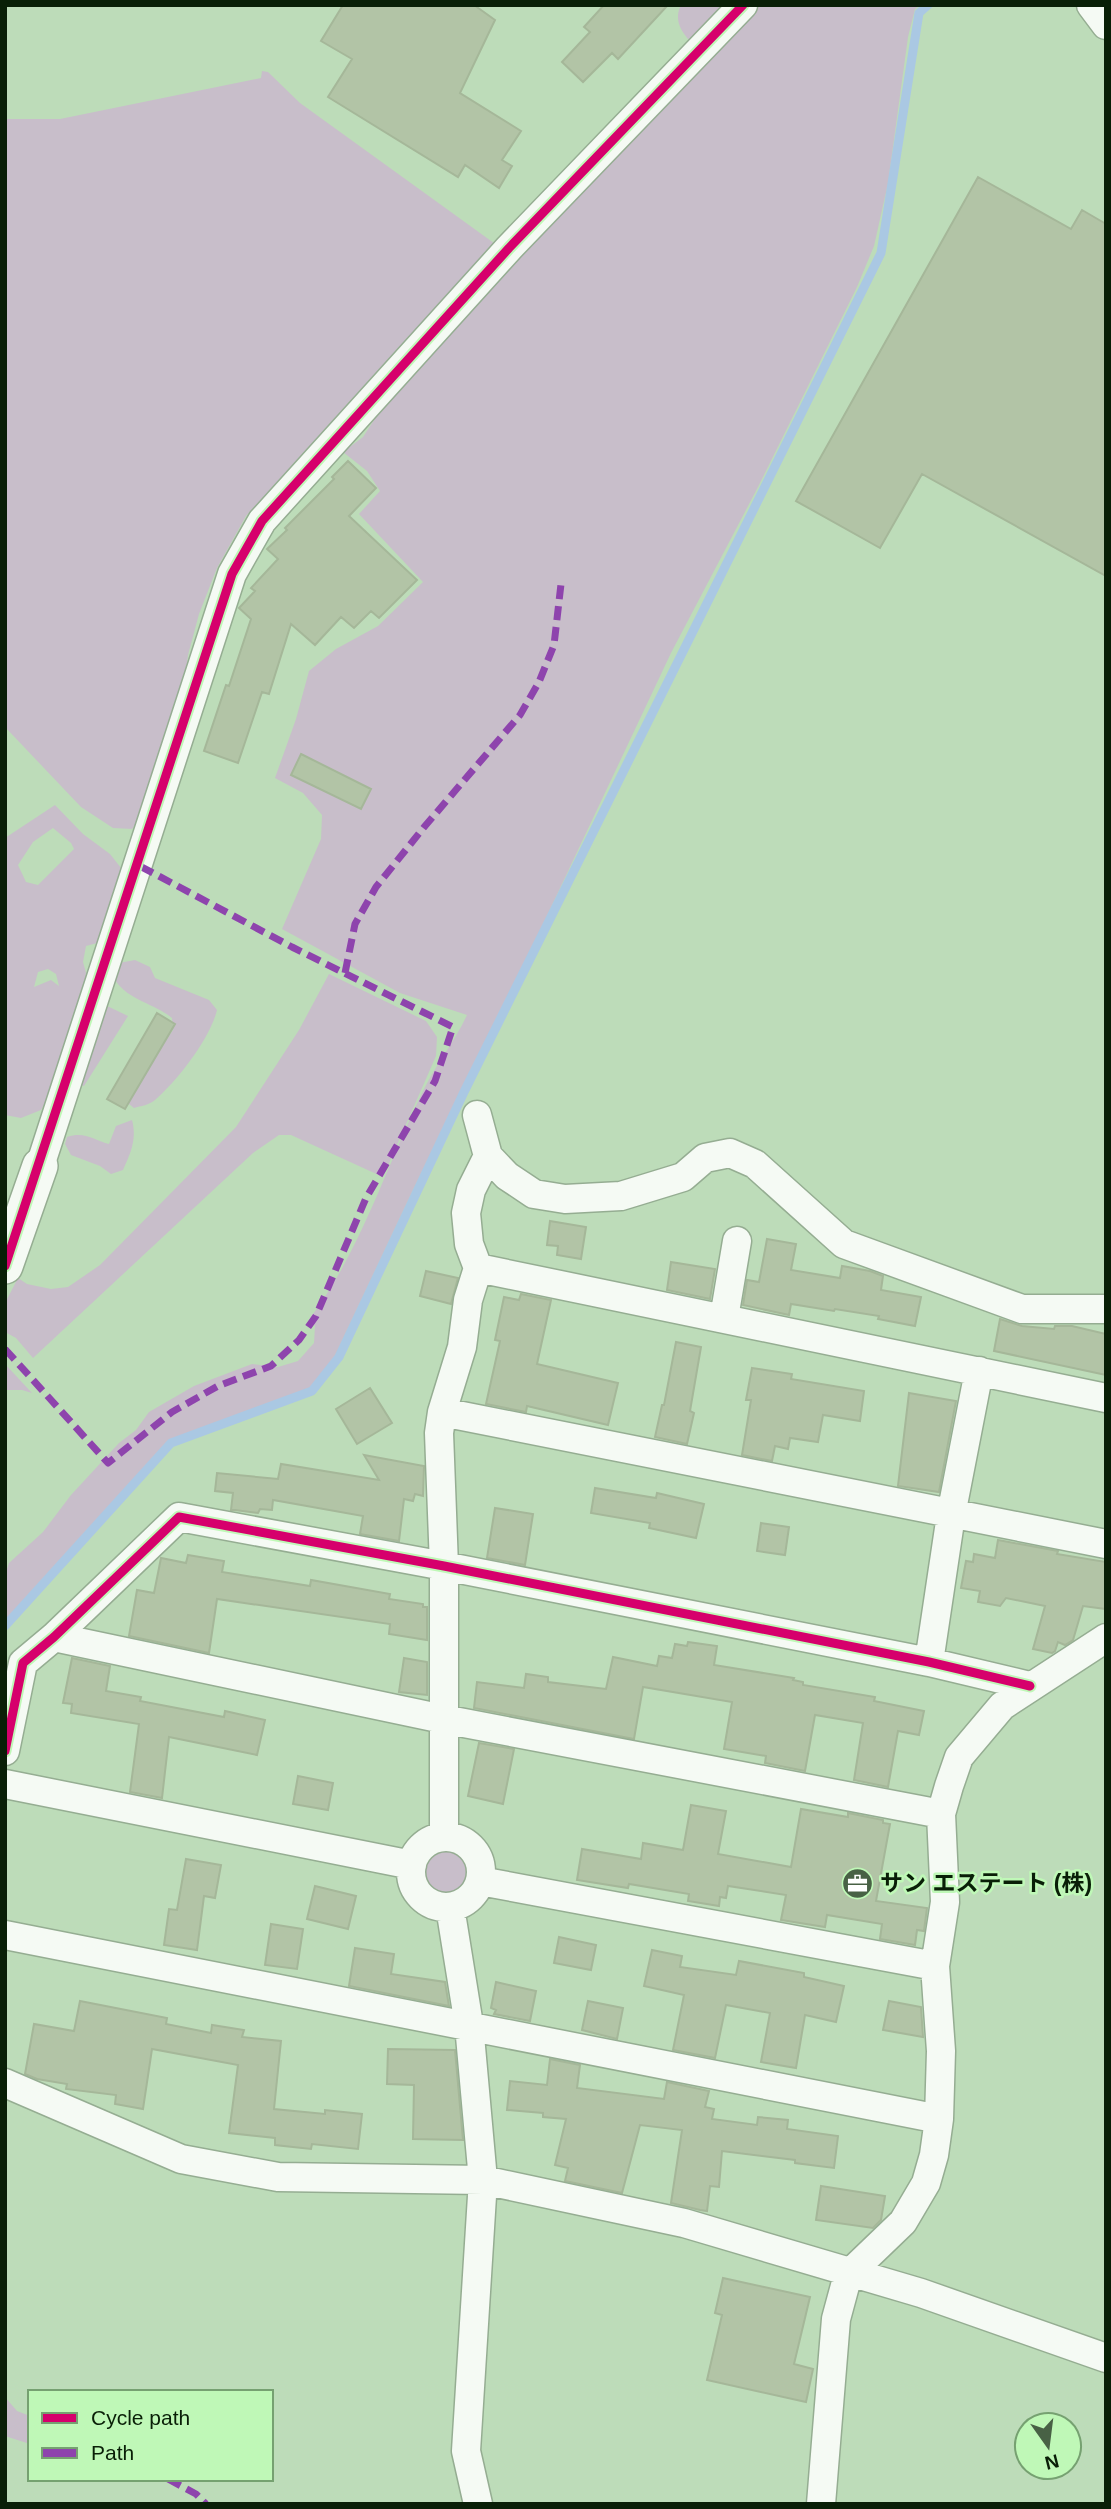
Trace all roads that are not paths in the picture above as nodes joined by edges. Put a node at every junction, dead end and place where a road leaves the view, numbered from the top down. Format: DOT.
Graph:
graph roads {
  1 [pos="743,5"];
  2 [pos="1091,5"];
  3 [pos="1106,24"];
  4 [pos="477,1115"];
  5 [pos="488,1156"];
  6 [pos="40,1166"];
  7 [pos="737,1241"];
  8 [pos="5,1266"];
  9 [pos="478,1268"];
  10 [pos="1106,1309"];
  11 [pos="724,1318"];
  12 [pos="979,1371"];
  13 [pos="1106,1398"];
  14 [pos="442,1412"];
  15 [pos="951,1515"];
  16 [pos="1106,1544"];
  17 [pos="444,1566"];
  18 [pos="54,1637"];
  19 [pos="1106,1638"];
  20 [pos="929,1662"];
  21 [pos="1030,1686"];
  22 [pos="443,1719"];
  23 [pos="5,1751"];
  24 [pos="5,1784"];
  25 [pos="941,1814"];
  26 [pos="444,1837"];
  27 [pos="412,1865"];
  28 [pos="480,1881"];
  29 [pos="450,1907"];
  30 [pos="5,1936"];
  31 [pos="935,1966"];
  32 [pos="469,2025"];
  33 [pos="5,2083"];
  34 [pos="939,2119"];
  35 [pos="483,2180"];
  36 [pos="852,2271"];
  37 [pos="1106,2358"];
  38 [pos="478,2504"];
  39 [pos="821,2504"];
  1 -- 6 [label="street"];
  2 -- 3 [label="street"];
  4 -- 5 [label="street"];
  5 -- 9 [label="street"];
  5 -- 10 [label="street"];
  6 -- 8 [label="street"];
  7 -- 11 [label="street"];
  9 -- 11 [label="street"];
  9 -- 14 [label="street"];
  11 -- 12 [label="street"];
  12 -- 13 [label="street"];
  12 -- 15 [label="street"];
  14 -- 15 [label="street"];
  14 -- 17 [label="street"];
  15 -- 16 [label="street"];
  15 -- 20 [label="street"];
  17 -- 18 [label="street"];
  17 -- 20 [label="street"];
  17 -- 22 [label="street"];
  18 -- 22 [label="street"];
  18 -- 23 [label="street"];
  19 -- 21 [label="street"];
  20 -- 21 [label="street"];
  21 -- 25 [label="street"];
  22 -- 25 [label="street"];
  22 -- 26 [label="street"];
  24 -- 27 [label="street"];
  25 -- 31 [label="street"];
  26 -- 27 [label="street"];
  26 -- 28 [label="street"];
  27 -- 29 [label="street"];
  28 -- 29 [label="street"];
  28 -- 31 [label="street"];
  29 -- 32 [label="street"];
  30 -- 32 [label="street"];
  31 -- 34 [label="street"];
  32 -- 34 [label="street"];
  32 -- 35 [label="street"];
  33 -- 35 [label="street"];
  34 -- 36 [label="street"];
  35 -- 36 [label="street"];
  35 -- 38 [label="street"];
  36 -- 37 [label="street"];
  36 -- 39 [label="street"];
}
